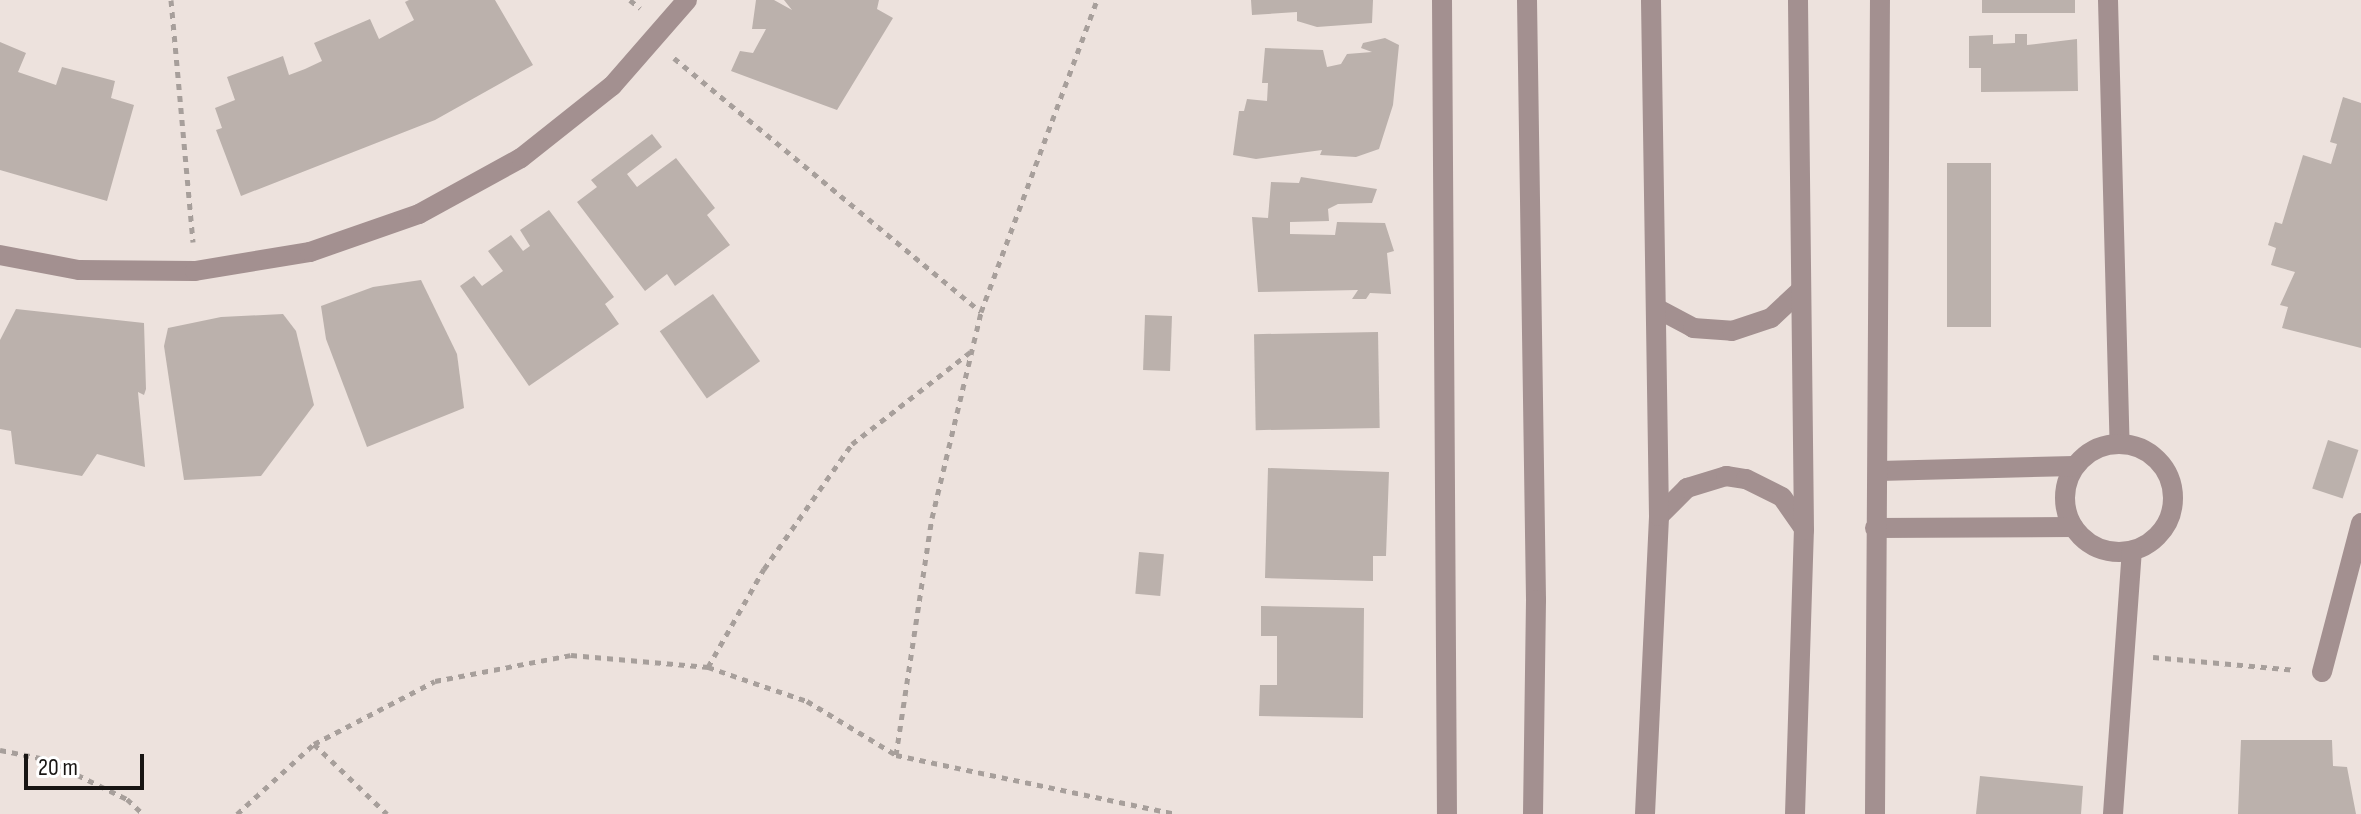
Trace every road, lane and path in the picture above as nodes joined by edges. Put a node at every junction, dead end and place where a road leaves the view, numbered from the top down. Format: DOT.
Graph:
graph roads {
  1 [pos="171,0"];
  2 [pos="687,0"];
  3 [pos="1097,0"];
  4 [pos="1442,0"];
  5 [pos="1527,0"];
  6 [pos="1651,0"];
  7 [pos="1798,0"];
  8 [pos="1880,0"];
  9 [pos="2108,0"];
  10 [pos="652,40"];
  11 [pos="0,255"];
  12 [pos="195,271"];
  13 [pos="1801,290"];
  14 [pos="1658,309"];
  15 [pos="981,312"];
  16 [pos="972,351"];
  17 [pos="2120,444"];
  18 [pos="2074,466"];
  19 [pos="1879,471"];
  20 [pos="1659,516"];
  21 [pos="2361,523"];
  22 [pos="2073,527"];
  23 [pos="1875,528"];
  24 [pos="1804,530"];
  25 [pos="2132,551"];
  26 [pos="2124,655"];
  27 [pos="708,667"];
  28 [pos="2322,672"];
  29 [pos="314,744"];
  30 [pos="0,750"];
  31 [pos="896,755"];
  32 [pos="143,814"];
  33 [pos="237,814"];
  34 [pos="387,814"];
  35 [pos="1175,814"];
  36 [pos="1447,814"];
  37 [pos="1533,814"];
  38 [pos="1645,814"];
  39 [pos="1795,814"];
  40 [pos="1875,814"];
  41 [pos="2113,814"];
  1 -- 12 [label="path"];
  2 -- 10 [label="street"];
  3 -- 15 [label="path"];
  4 -- 36 [label="street"];
  5 -- 37 [label="street"];
  6 -- 14 [label="street"];
  7 -- 13 [label="street"];
  8 -- 19 [label="street"];
  9 -- 17 [label="street"];
  10 -- 12 [label="street"];
  10 -- 15 [label="path"];
  11 -- 12 [label="street"];
  13 -- 14 [label="street"];
  13 -- 24 [label="street"];
  14 -- 20 [label="street"];
  15 -- 16 [label="path"];
  16 -- 27 [label="path"];
  16 -- 31 [label="path"];
  17 -- 18 [label="street"];
  17 -- 25 [label="street"];
  18 -- 19 [label="street"];
  18 -- 22 [label="street"];
  19 -- 23 [label="street"];
  20 -- 24 [label="street"];
  20 -- 38 [label="street"];
  21 -- 28 [label="street"];
  22 -- 23 [label="street"];
  22 -- 25 [label="street"];
  23 -- 40 [label="street"];
  24 -- 39 [label="street"];
  25 -- 26 [label="street"];
  26 -- 28 [label="path"];
  26 -- 41 [label="street"];
  27 -- 29 [label="path"];
  27 -- 31 [label="path"];
  29 -- 33 [label="path"];
  29 -- 34 [label="path"];
  30 -- 32 [label="path"];
  31 -- 35 [label="path"];
}
